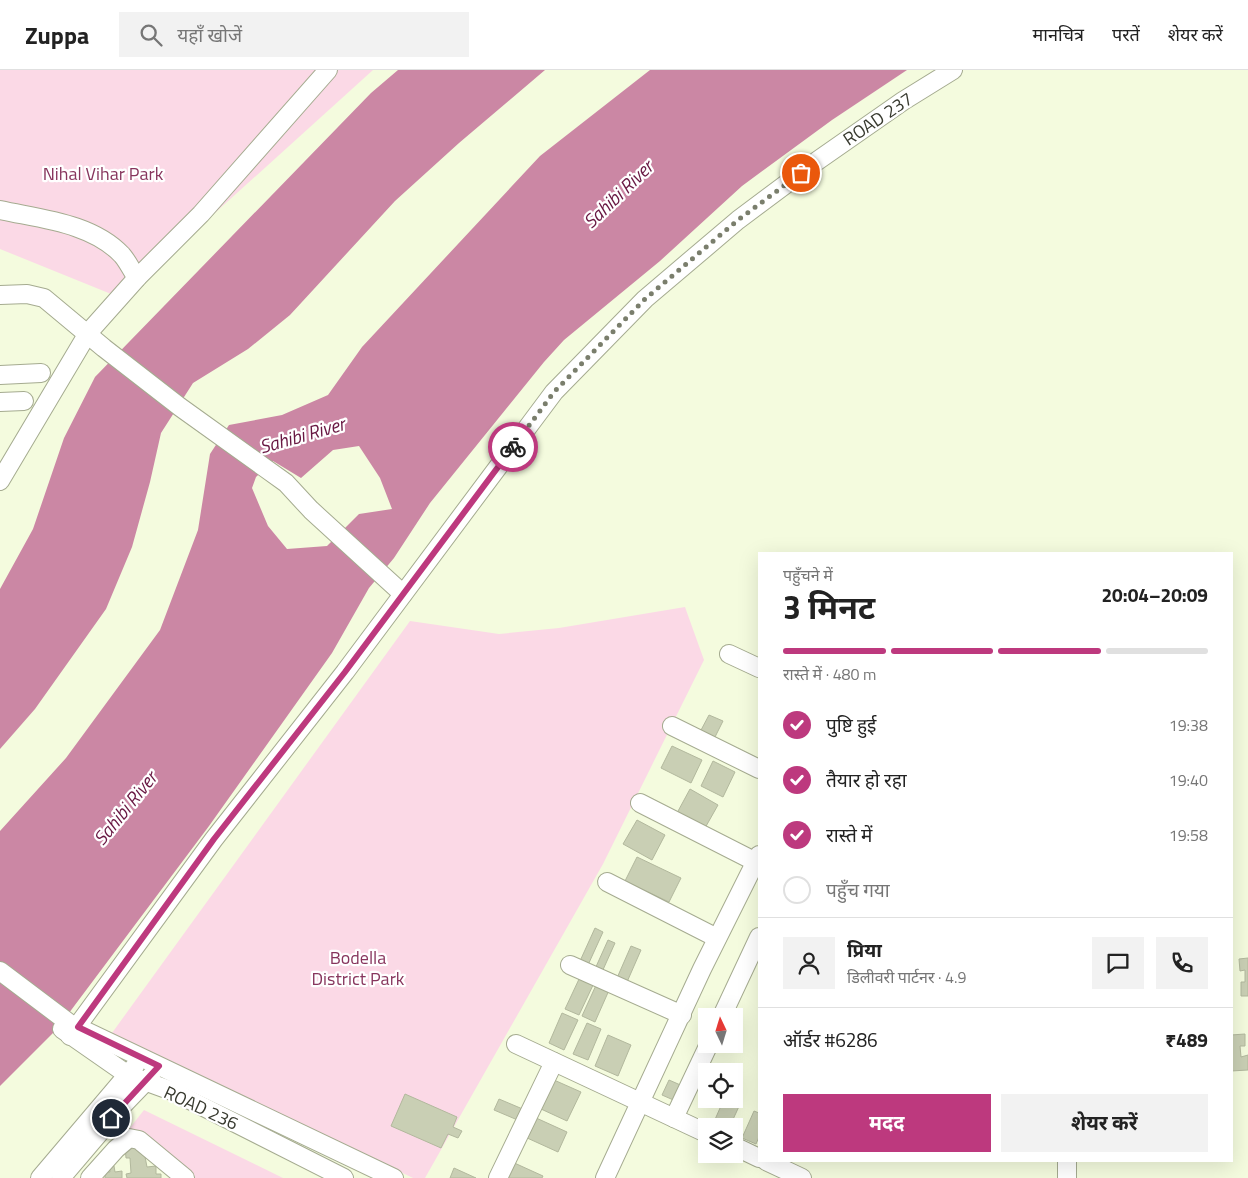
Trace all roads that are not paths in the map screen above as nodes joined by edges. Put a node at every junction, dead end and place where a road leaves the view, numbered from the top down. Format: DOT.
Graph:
graph roads {
  1 [pos="328,70"];
  2 [pos="952,70"];
  3 [pos="0,210"];
  4 [pos="137,278"];
  5 [pos="0,296"];
  6 [pos="88,333"];
  7 [pos="41,373"];
  8 [pos="0,375"];
  9 [pos="24,401"];
  10 [pos="0,402"];
  11 [pos="0,481"];
  12 [pos="403,594"];
  13 [pos="729,654"];
  14 [pos="758,668"];
  15 [pos="672,726"];
  16 [pos="758,769"];
  17 [pos="640,804"];
  18 [pos="757,859"];
  19 [pos="606,882"];
  20 [pos="717,938"];
  21 [pos="758,939"];
  22 [pos="570,965"];
  23 [pos="0,970"];
  24 [pos="0,982"];
  25 [pos="726,1008"];
  26 [pos="682,1015"];
  27 [pos="70,1029"];
  28 [pos="516,1044"];
  29 [pos="705,1053"];
  30 [pos="141,1058"];
  31 [pos="554,1062"];
  32 [pos="159,1066"];
  33 [pos="128,1075"];
  34 [pos="145,1083"];
  35 [pos="641,1103"];
  36 [pos="674,1118"];
  37 [pos="698,1129"];
  38 [pos="743,1150"];
  39 [pos="339,1152"];
  40 [pos="758,1158"];
  41 [pos="768,1162"];
  42 [pos="1067,1162"];
  43 [pos="321,1173"];
  44 [pos="177,1176"];
  45 [pos="40,1178"];
  46 [pos="61,1178"];
  47 [pos="90,1178"];
  48 [pos="344,1178"];
  49 [pos="394,1178"];
  50 [pos="498,1178"];
  51 [pos="606,1178"];
  52 [pos="802,1178"];
  53 [pos="1067,1178"];
  1 -- 4 [label="street"];
  2 -- 12 [label="street, ROAD 237"];
  3 -- 4 [label="street"];
  4 -- 6 [label="street"];
  5 -- 6 [label="street"];
  6 -- 11 [label="street"];
  6 -- 12 [label="street"];
  7 -- 8 [label="street"];
  9 -- 10 [label="street"];
  12 -- 27 [label="street, ROAD 237"];
  13 -- 14 [label="street"];
  15 -- 16 [label="street"];
  17 -- 18 [label="street"];
  18 -- 20 [label="street"];
  19 -- 20 [label="street"];
  20 -- 26 [label="street"];
  21 -- 25 [label="street"];
  22 -- 26 [label="street"];
  23 -- 27 [label="street"];
  24 -- 27 [label="street"];
  26 -- 35 [label="street"];
  27 -- 30 [label="street"];
  27 -- 33 [label="street"];
  28 -- 31 [label="street"];
  29 -- 36 [label="street"];
  30 -- 32 [label="street"];
  30 -- 33 [label="street"];
  31 -- 35 [label="street"];
  31 -- 50 [label="street"];
  32 -- 34 [label="street"];
  32 -- 39 [label="street"];
  33 -- 34 [label="street"];
  33 -- 45 [label="street"];
  34 -- 43 [label="street, ROAD 236"];
  34 -- 46 [label="street, ROAD 236"];
  35 -- 36 [label="street"];
  35 -- 51 [label="street"];
  36 -- 37 [label="street"];
  38 -- 40 [label="street"];
  39 -- 43 [label="street"];
  39 -- 49 [label="street"];
  41 -- 52 [label="street"];
  42 -- 53 [label="street"];
  43 -- 48 [label="street, ROAD 236"];
  44 -- 47 [label="street"];
}
